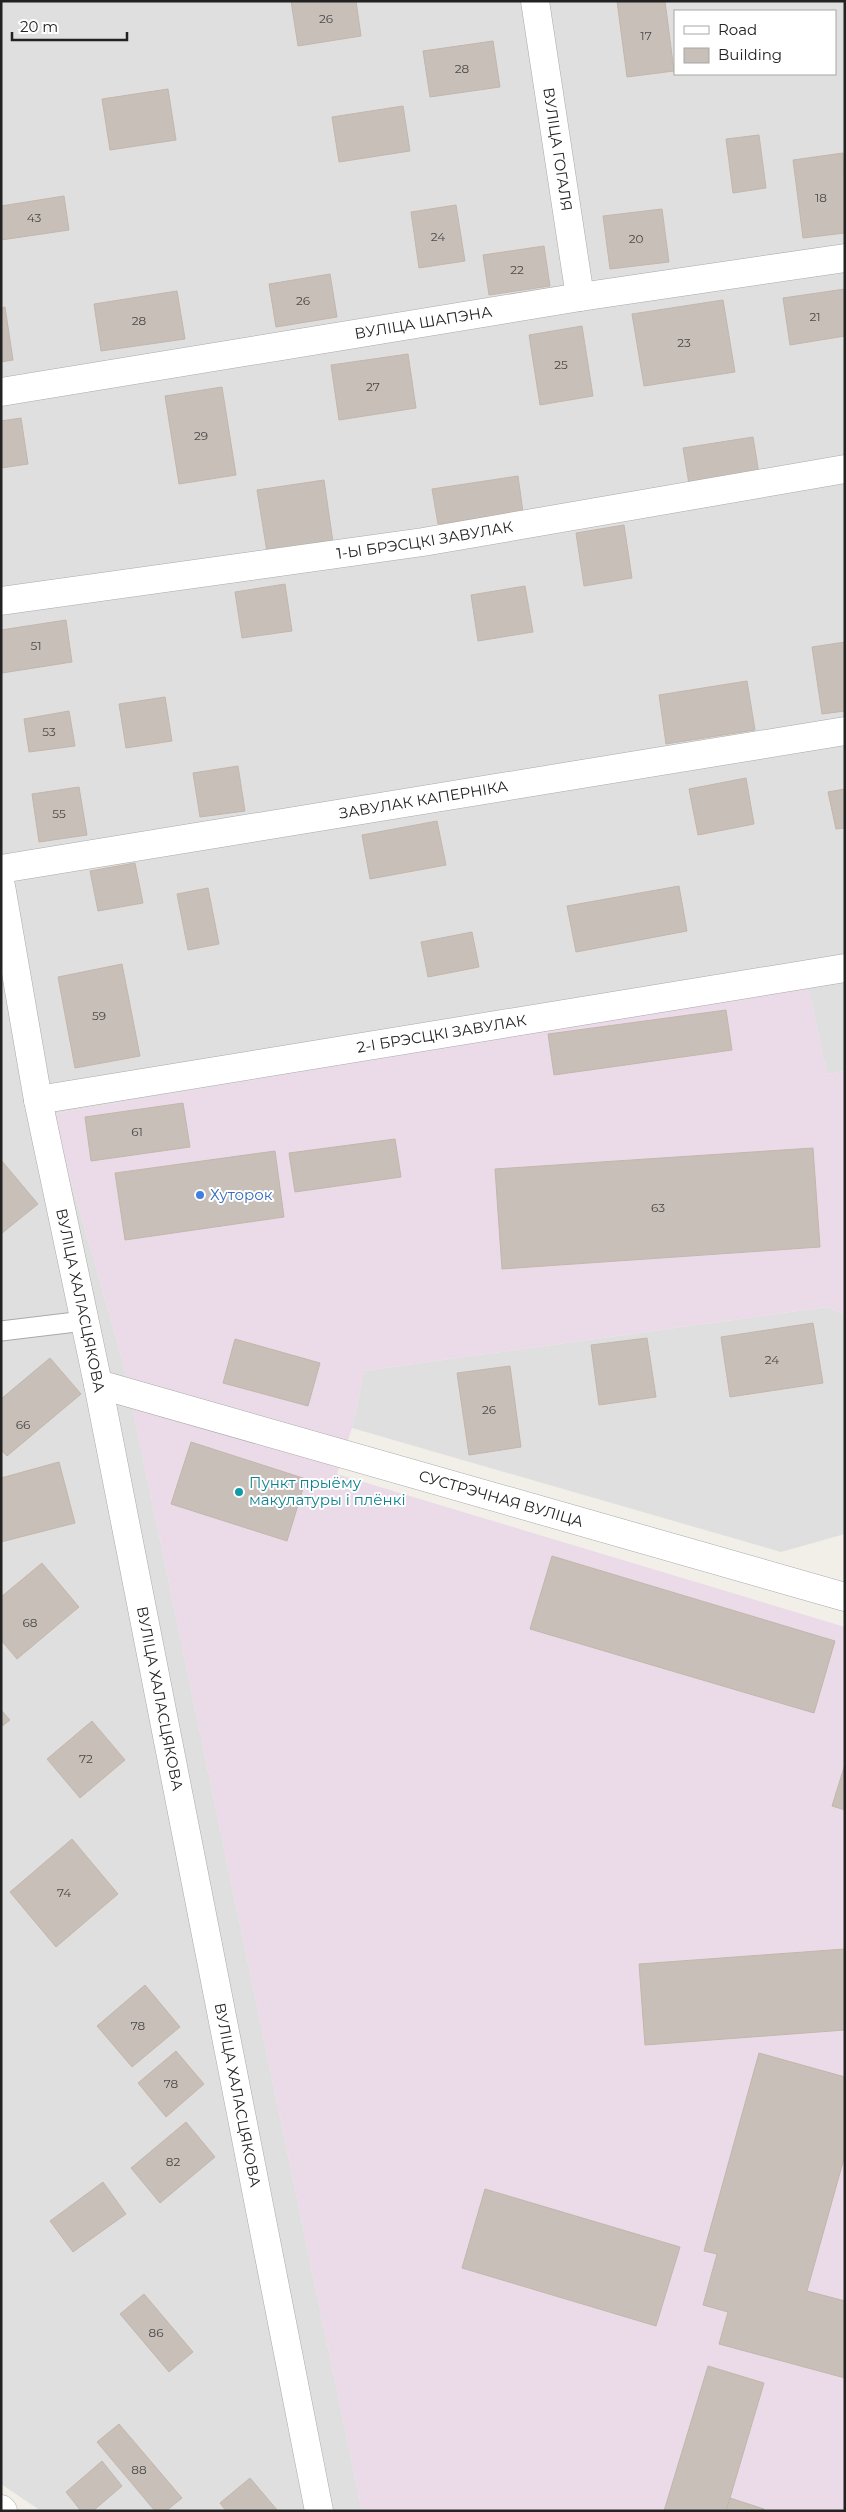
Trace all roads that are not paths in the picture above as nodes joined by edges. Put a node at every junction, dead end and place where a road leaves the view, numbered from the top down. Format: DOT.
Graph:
graph roads {
  1 [pos="535,1"];
  2 [pos="845,258"];
  3 [pos="580,298"];
  4 [pos="1,392"];
  5 [pos="845,470"];
  6 [pos="1,601"];
  7 [pos="845,731"];
  8 [pos="1,869"];
  9 [pos="1,886"];
  10 [pos="845,968"];
  11 [pos="38,1100"];
  12 [pos="84,1321"];
  13 [pos="1,1331"];
  14 [pos="98,1384"];
  15 [pos="845,1597"];
  16 [pos="319,2511"];
  1 -- 3 [label="street, ВУЛІЦА ГОГАЛЯ"];
  2 -- 3 [label="street, ВУЛІЦА ШАПЭНА"];
  3 -- 4 [label="street, ВУЛІЦА ШАПЭНА"];
  5 -- 6 [label="street, 1-Ы БРЭСЦКІ ЗАВУЛАК"];
  7 -- 8 [label="street, ЗАВУЛАК КАПЕРНІКА"];
  9 -- 11 [label="street, ВУЛІЦА ХАЛАСЦЯКОВА"];
  10 -- 11 [label="street, 2-І БРЭСЦКІ ЗАВУЛАК"];
  11 -- 12 [label="street, ВУЛІЦА ХАЛАСЦЯКОВА"];
  12 -- 13 [label="lane"];
  12 -- 14 [label="street, ВУЛІЦА ХАЛАСЦЯКОВА"];
  14 -- 15 [label="street, СУСТРЭЧНАЯ ВУЛІЦА"];
  14 -- 16 [label="street, ВУЛІЦА ХАЛАСЦЯКОВА"];
}
